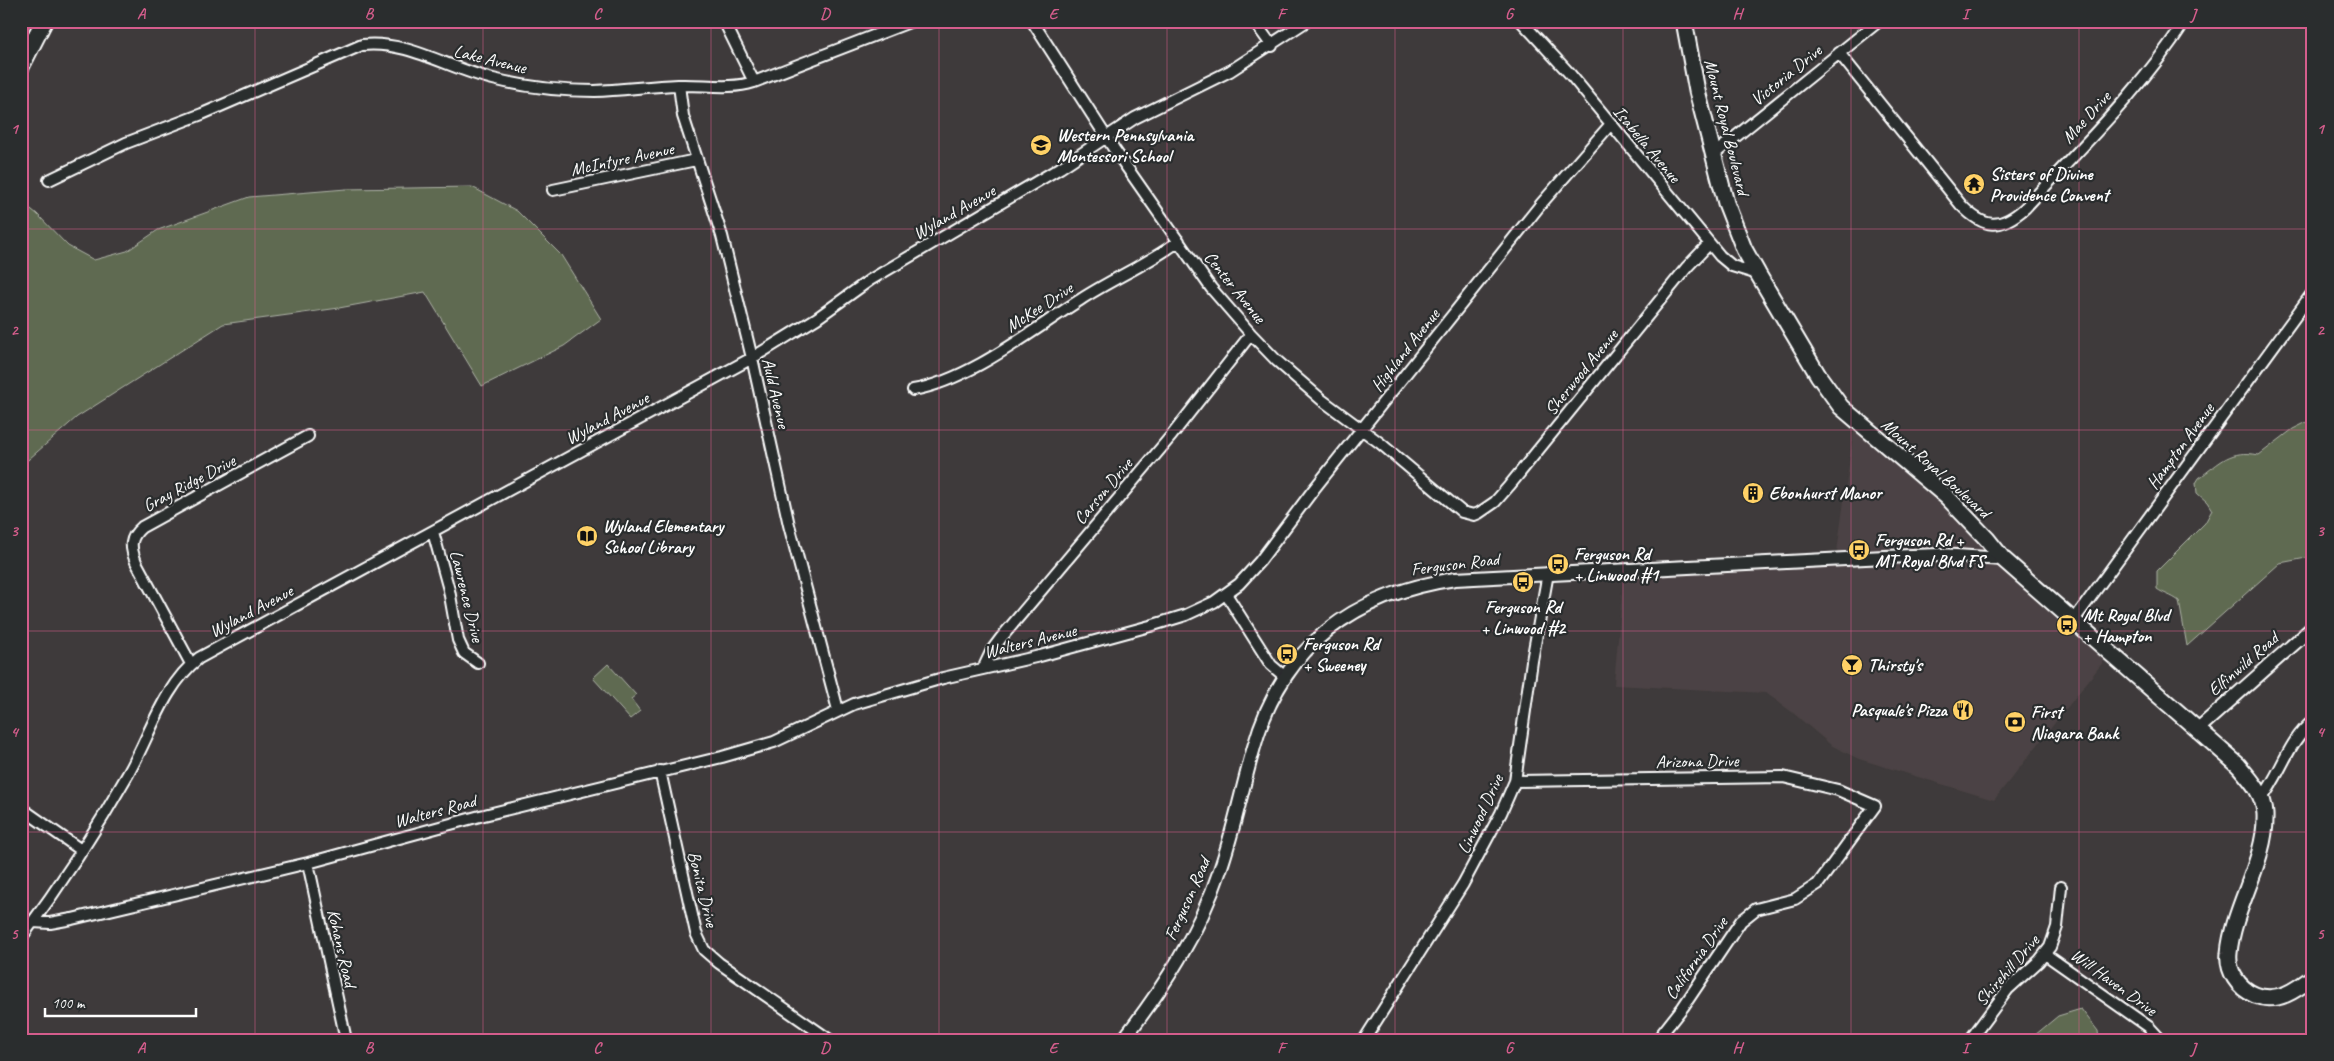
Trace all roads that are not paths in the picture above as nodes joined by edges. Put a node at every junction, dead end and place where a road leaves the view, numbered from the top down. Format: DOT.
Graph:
graph roads {
  1 [pos="44,21"];
  2 [pos="724,21"];
  3 [pos="912,21"];
  4 [pos="1032,21"];
  5 [pos="1254,21"];
  6 [pos="1306,21"];
  7 [pos="1521,21"];
  8 [pos="1684,21"];
  9 [pos="1879,21"];
  10 [pos="2185,21"];
  11 [pos="1272,46"];
  12 [pos="1839,53"];
  13 [pos="21,66"];
  14 [pos="754,82"];
  15 [pos="679,85"];
  16 [pos="1610,125"];
  17 [pos="1106,137"];
  18 [pos="1713,155"];
  19 [pos="696,160"];
  20 [pos="49,180"];
  21 [pos="554,190"];
  22 [pos="1178,241"];
  23 [pos="1709,244"];
  24 [pos="1758,274"];
  25 [pos="2313,292"];
  26 [pos="1250,334"];
  27 [pos="752,358"];
  28 [pos="913,390"];
  29 [pos="1363,430"];
  30 [pos="308,436"];
  31 [pos="1474,515"];
  32 [pos="433,532"];
  33 [pos="2003,559"];
  34 [pos="1548,573"];
  35 [pos="1226,594"];
  36 [pos="2074,620"];
  37 [pos="2313,627"];
  38 [pos="478,663"];
  39 [pos="191,664"];
  40 [pos="983,670"];
  41 [pos="1284,676"];
  42 [pos="838,710"];
  43 [pos="2313,721"];
  44 [pos="2198,728"];
  45 [pos="660,771"];
  46 [pos="1515,781"];
  47 [pos="2262,798"];
  48 [pos="1875,806"];
  49 [pos="21,808"];
  50 [pos="82,850"];
  51 [pos="308,863"];
  52 [pos="2061,887"];
  53 [pos="33,922"];
  54 [pos="21,938"];
  55 [pos="2046,954"];
  56 [pos="2313,977"];
  57 [pos="346,1040"];
  58 [pos="830,1040"];
  59 [pos="1123,1040"];
  60 [pos="1364,1040"];
  61 [pos="1657,1040"];
  62 [pos="1970,1040"];
  63 [pos="2162,1040"];
  1 -- 13 [label="main road"];
  2 -- 14 [label="street"];
  3 -- 14 [label="street, Lake Avenue"];
  4 -- 17 [label="street, Center Avenue"];
  5 -- 11 [label="street"];
  6 -- 11 [label="street, Wyland Avenue"];
  7 -- 16 [label="street, Isabella Avenue"];
  8 -- 18 [label="main road, Mount Royal Boulevard"];
  9 -- 12 [label="street, Victoria Drive"];
  10 -- 12 [label="street, Mae Drive"];
  11 -- 17 [label="street, Wyland Avenue"];
  12 -- 18 [label="street, Victoria Drive"];
  14 -- 15 [label="street, Lake Avenue"];
  15 -- 19 [label="street, Auld Avenue"];
  15 -- 20 [label="street, Lake Avenue"];
  16 -- 23 [label="street, Isabella Avenue"];
  16 -- 29 [label="street, Highland Avenue"];
  17 -- 22 [label="street, Center Avenue"];
  17 -- 27 [label="street, Wyland Avenue"];
  18 -- 24 [label="main road, Mount Royal Boulevard"];
  19 -- 21 [label="street, McIntyre Avenue"];
  19 -- 27 [label="street, Auld Avenue"];
  22 -- 26 [label="street, Center Avenue"];
  22 -- 28 [label="street, McKee Drive"];
  23 -- 24 [label="street, Isabella Avenue"];
  23 -- 31 [label="street, Sherwood Avenue"];
  24 -- 33 [label="main road, Mount Royal Boulevard"];
  25 -- 36 [label="street, Hampton Avenue"];
  26 -- 29 [label="street, Center Avenue"];
  26 -- 40 [label="street, Carson Drive"];
  27 -- 32 [label="street, Wyland Avenue"];
  27 -- 42 [label="street, Auld Avenue"];
  29 -- 31 [label="street, Center Avenue"];
  29 -- 35 [label="street, Highland Avenue"];
  30 -- 39 [label="street, Gray Ridge Drive"];
  32 -- 38 [label="street, Lawrence Drive"];
  32 -- 39 [label="street, Wyland Avenue"];
  33 -- 34 [label="street, Ferguson Road"];
  33 -- 36 [label="main road, Mount Royal Boulevard"];
  34 -- 41 [label="street, Ferguson Road"];
  34 -- 46 [label="street, Linwood Drive"];
  35 -- 40 [label="street, Walters Avenue"];
  35 -- 41 [label="street"];
  36 -- 44 [label="main road, Mount Royal Boulevard"];
  37 -- 44 [label="street, Elfinwild Road"];
  39 -- 50 [label="street, Wyland Avenue"];
  40 -- 42 [label="street, Walters Avenue"];
  41 -- 59 [label="street, Ferguson Road"];
  42 -- 45 [label="street, Walters Road"];
  43 -- 47 [label="street"];
  44 -- 47 [label="main road, Mount Royal Boulevard"];
  45 -- 51 [label="street, Walters Road"];
  45 -- 58 [label="street, Bonita Drive"];
  46 -- 48 [label="street, Arizona Drive"];
  46 -- 60 [label="street, Linwood Drive"];
  47 -- 56 [label="main road, Mount Royal Boulevard"];
  48 -- 61 [label="street, California Drive"];
  49 -- 50 [label="street"];
  50 -- 53 [label="street, Wyland Avenue"];
  51 -- 53 [label="street, Walters Road"];
  51 -- 57 [label="street, Kohans Road"];
  52 -- 55 [label="street, Shirehill Drive"];
  53 -- 54 [label="street, Wyland Avenue"];
  55 -- 62 [label="street, Shirehill Drive"];
  55 -- 63 [label="street, Will Haven Drive"];
}
